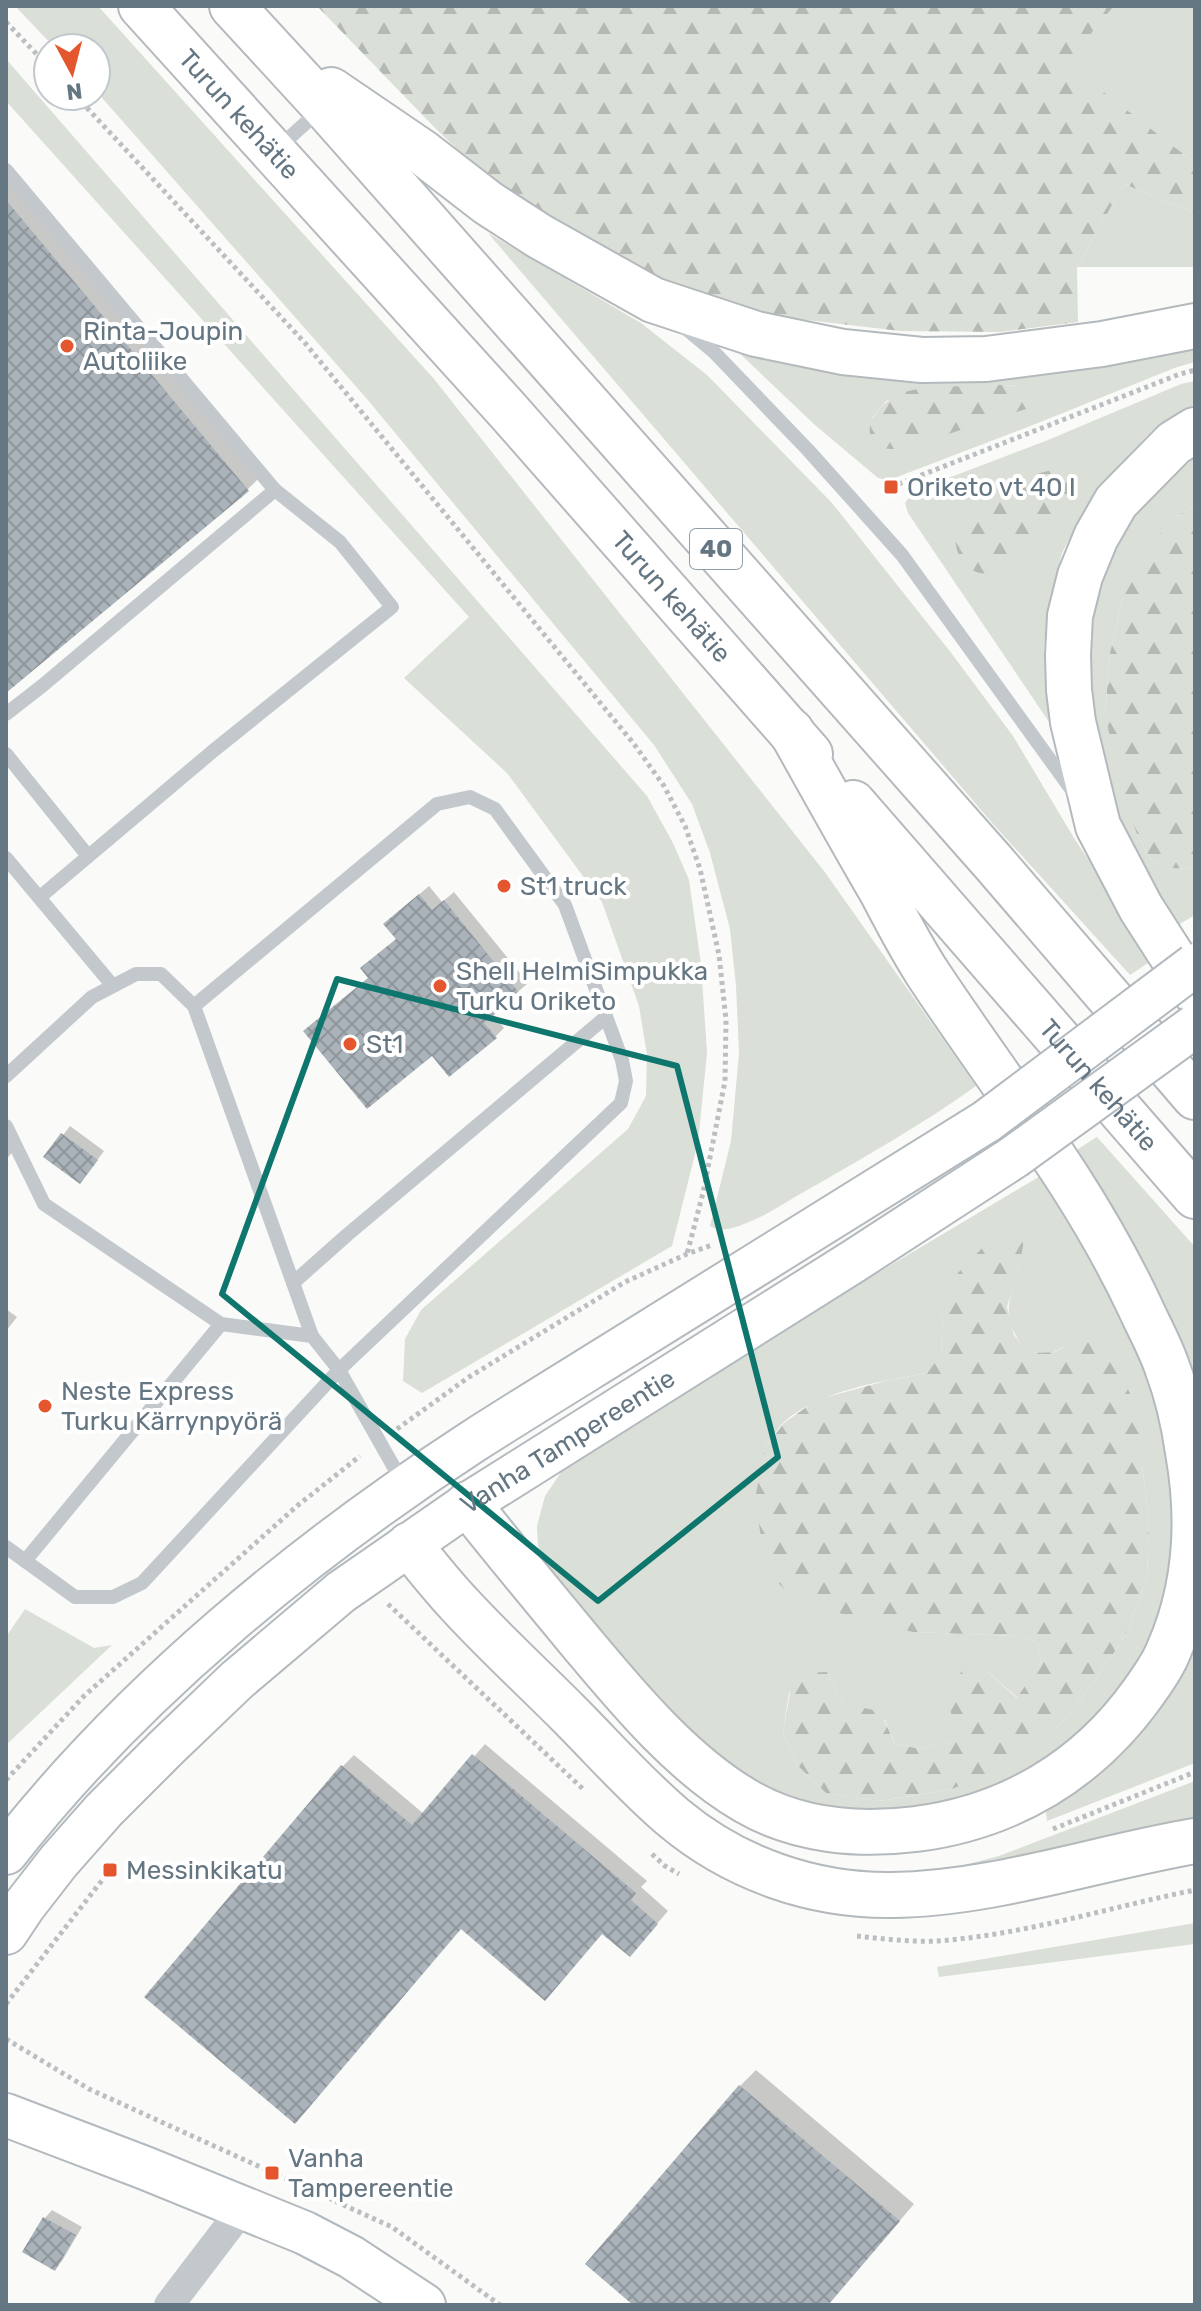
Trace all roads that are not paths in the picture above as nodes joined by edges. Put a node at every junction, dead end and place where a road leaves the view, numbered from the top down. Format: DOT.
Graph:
graph roads {
  1 [pos="141,6"];
  2 [pos="232,6"];
  3 [pos="275,52"];
  4 [pos="324,106"];
  5 [pos="274,152"];
  6 [pos="6,170"];
  7 [pos="653,300"];
  8 [pos="1195,326"];
  9 [pos="1195,430"];
  10 [pos="275,490"];
  11 [pos="6,714"];
  12 [pos="791,731"];
  13 [pos="6,754"];
  14 [pos="1098,826"];
  15 [pos="88,856"];
  16 [pos="6,858"];
  17 [pos="40,897"];
  18 [pos="1195,965"];
  19 [pos="113,986"];
  20 [pos="1195,992"];
  21 [pos="194,1006"];
  22 [pos="606,1017"];
  23 [pos="1195,1026"];
  24 [pos="6,1076"];
  25 [pos="1195,1097"];
  26 [pos="6,1126"];
  27 [pos="1195,1196"];
  28 [pos="293,1283"];
  29 [pos="221,1324"];
  30 [pos="312,1336"];
  31 [pos="1168,1368"];
  32 [pos="339,1370"];
  33 [pos="1195,1407"];
  34 [pos="406,1488"];
  35 [pos="468,1504"];
  36 [pos="409,1545"];
  37 [pos="6,1547"];
  38 [pos="25,1561"];
  39 [pos="1195,1841"];
  40 [pos="6,1853"];
  41 [pos="6,1933"];
  42 [pos="6,2115"];
  43 [pos="243,2208"];
  44 [pos="169,2305"];
  45 [pos="424,2305"];
  1 -- 5 [label="highway, Turun kehätie / 40"];
  2 -- 3 [label="highway, 40"];
  3 -- 4 [label="highway, 40"];
  3 -- 7 [label="highway"];
  4 -- 5 [label="lane"];
  4 -- 25 [label="highway, 40"];
  5 -- 12 [label="highway, Turun kehätie / 40"];
  6 -- 10 [label="lane"];
  7 -- 8 [label="highway"];
  7 -- 14 [label="lane"];
  9 -- 14 [label="highway"];
  10 -- 11 [label="lane"];
  10 -- 15 [label="lane"];
  12 -- 27 [label="highway, Turun kehätie / 40"];
  12 -- 31 [label="highway"];
  13 -- 15 [label="lane"];
  14 -- 20 [label="highway"];
  15 -- 17 [label="lane"];
  16 -- 17 [label="lane"];
  17 -- 19 [label="lane"];
  18 -- 34 [label="main road, Vanha Tampereentie, bridge"];
  19 -- 21 [label="lane"];
  19 -- 24 [label="lane"];
  21 -- 22 [label="lane"];
  21 -- 28 [label="lane"];
  22 -- 28 [label="lane"];
  22 -- 32 [label="lane"];
  23 -- 35 [label="main road, Vanha Tampereentie, bridge"];
  26 -- 29 [label="lane"];
  28 -- 30 [label="lane"];
  29 -- 30 [label="lane"];
  29 -- 38 [label="lane"];
  30 -- 32 [label="lane"];
  31 -- 33 [label="lane"];
  31 -- 35 [label="highway"];
  32 -- 34 [label="lane"];
  32 -- 38 [label="lane"];
  34 -- 35 [label="main road"];
  34 -- 36 [label="main road"];
  34 -- 40 [label="main road, Vanha Tampereentie"];
  35 -- 36 [label="main road, Vanha Tampereentie"];
  36 -- 39 [label="highway"];
  36 -- 41 [label="main road, Vanha Tampereentie"];
  37 -- 38 [label="lane"];
  42 -- 43 [label="main road"];
  43 -- 44 [label="street"];
  43 -- 45 [label="main road"];
}
